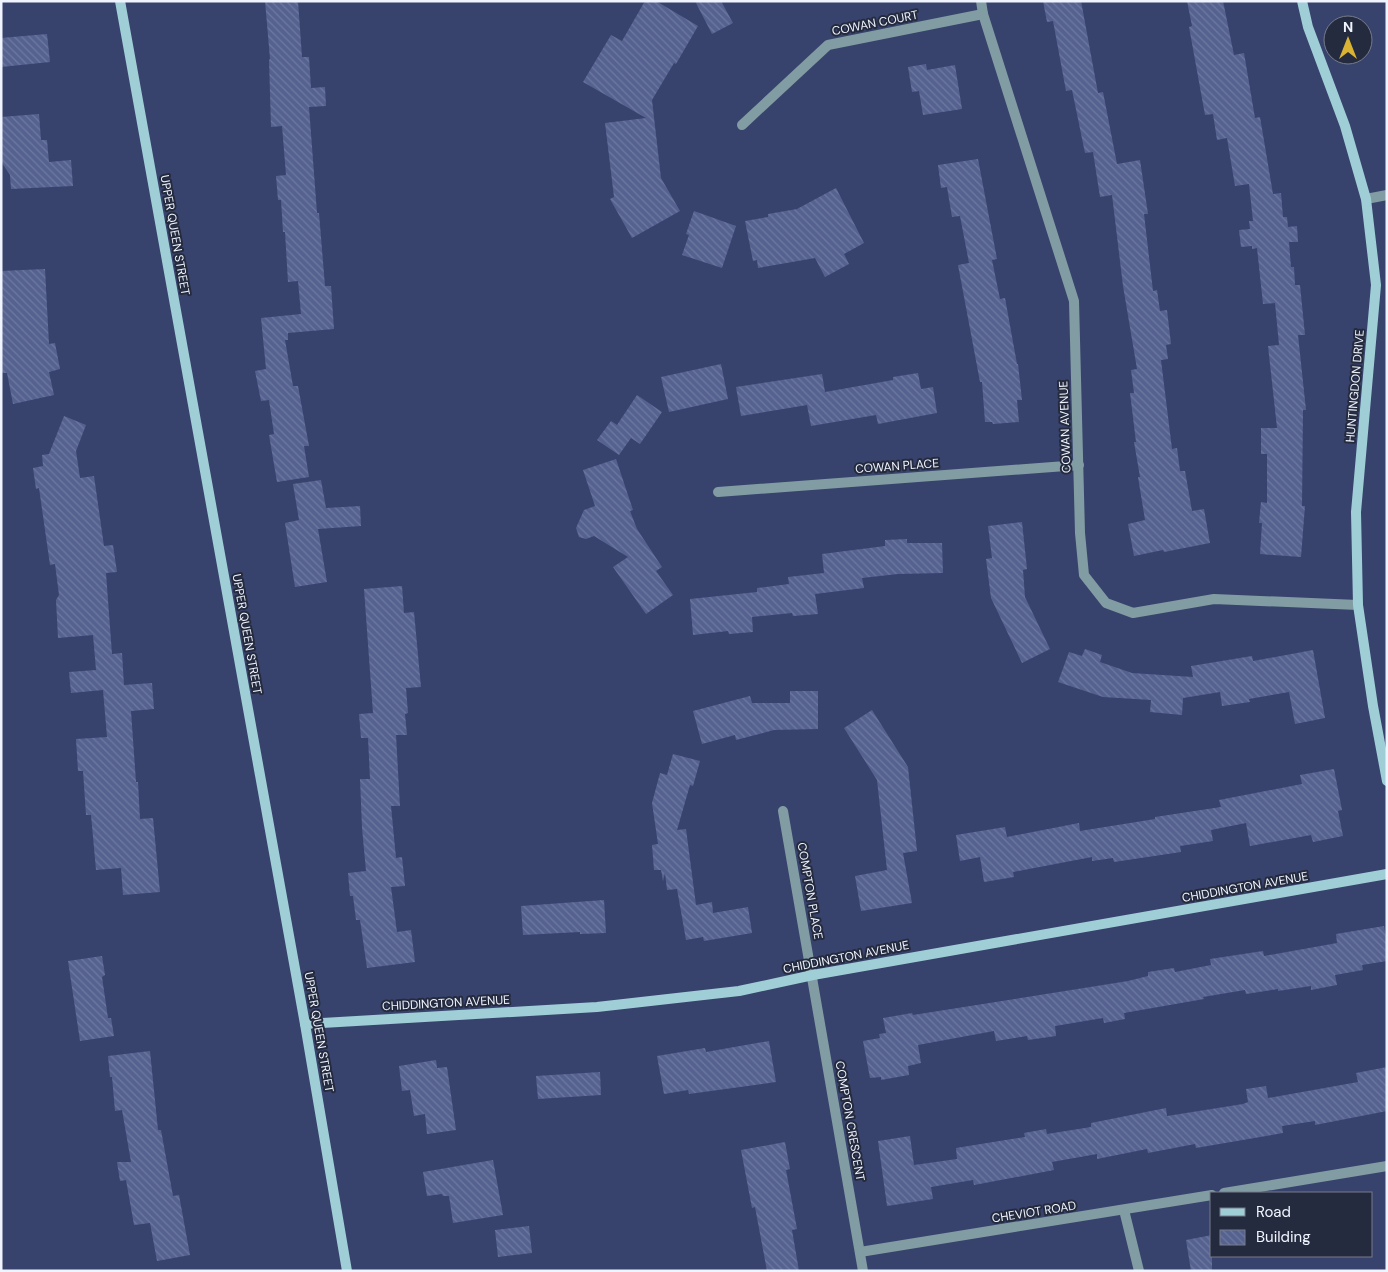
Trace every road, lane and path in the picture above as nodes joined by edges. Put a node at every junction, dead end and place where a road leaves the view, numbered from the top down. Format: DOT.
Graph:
graph roads {
  1 [pos="120,1"];
  2 [pos="981,1"];
  3 [pos="1302,1"];
  4 [pos="983,14"];
  5 [pos="742,125"];
  6 [pos="1387,195"];
  7 [pos="1366,199"];
  8 [pos="1079,464"];
  9 [pos="718,492"];
  10 [pos="1358,605"];
  11 [pos="1387,781"];
  12 [pos="783,811"];
  13 [pos="1387,874"];
  14 [pos="813,975"];
  15 [pos="305,1024"];
  16 [pos="1387,1166"];
  17 [pos="1230,1192"];
  18 [pos="1210,1195"];
  19 [pos="1124,1210"];
  20 [pos="860,1252"];
  21 [pos="347,1271"];
  22 [pos="863,1271"];
  23 [pos="1139,1271"];
  1 -- 15 [label="street, UPPER QUEEN STREET"];
  2 -- 4 [label="street, COWAN AVENUE"];
  3 -- 7 [label="street, HUNTINGDON DRIVE"];
  4 -- 5 [label="street, COWAN COURT"];
  4 -- 8 [label="street, COWAN AVENUE"];
  6 -- 7 [label="street"];
  7 -- 10 [label="street, HUNTINGDON DRIVE"];
  8 -- 9 [label="street, COWAN PLACE"];
  8 -- 10 [label="street, COWAN AVENUE"];
  10 -- 11 [label="street, HUNTINGDON DRIVE"];
  12 -- 14 [label="street, COMPTON PLACE"];
  13 -- 14 [label="street, CHIDDINGTON AVENUE"];
  14 -- 15 [label="street, CHIDDINGTON AVENUE"];
  14 -- 20 [label="street, COMPTON CRESCENT"];
  15 -- 21 [label="street, UPPER QUEEN STREET"];
  16 -- 17 [label="street"];
  18 -- 19 [label="street, CHEVIOT ROAD"];
  19 -- 20 [label="street, CHEVIOT ROAD"];
  19 -- 23 [label="street"];
  20 -- 22 [label="street, COMPTON CRESCENT"];
}
